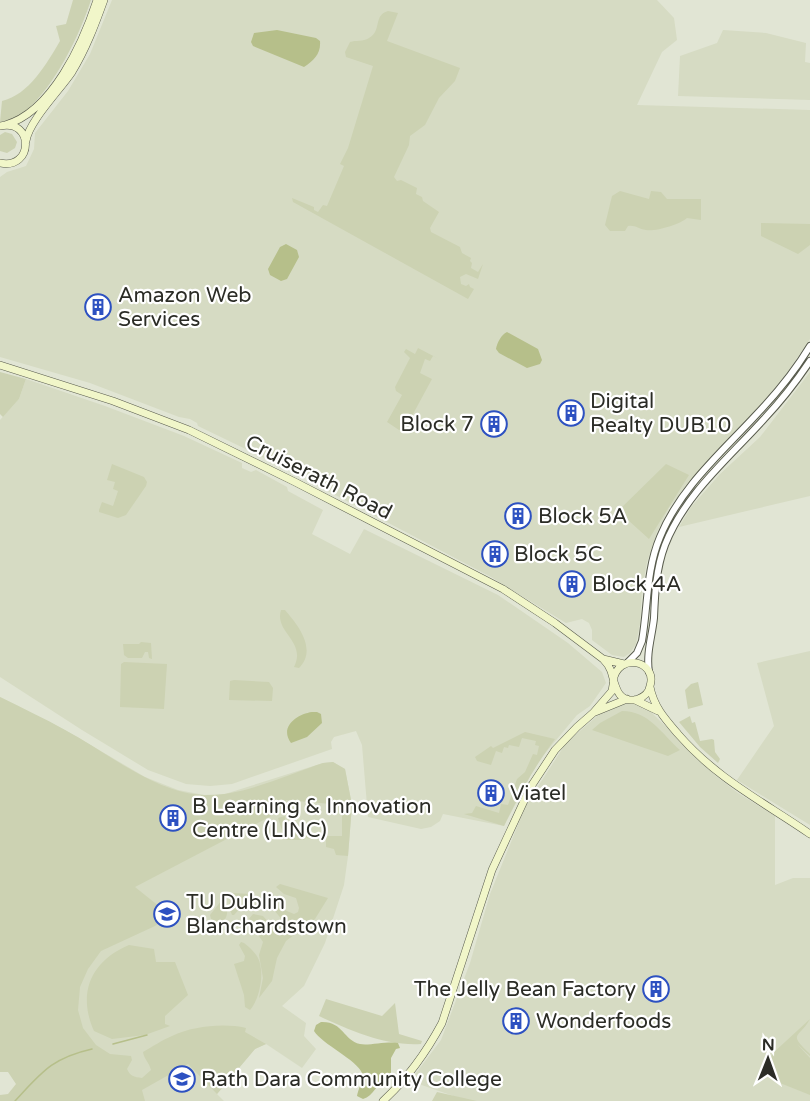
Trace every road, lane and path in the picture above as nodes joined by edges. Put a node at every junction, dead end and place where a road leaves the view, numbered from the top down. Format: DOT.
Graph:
graph roads {
  1 [pos="97,0"];
  2 [pos="104,0"];
  3 [pos="2,125"];
  4 [pos="26,141"];
  5 [pos="2,165"];
  6 [pos="810,346"];
  7 [pos="810,362"];
  8 [pos="0,365"];
  9 [pos="603,659"];
  10 [pos="626,663"];
  11 [pos="649,672"];
  12 [pos="613,683"];
  13 [pos="650,687"];
  14 [pos="631,700"];
  15 [pos="658,711"];
  16 [pos="593,713"];
  17 [pos="810,834"];
  18 [pos="383,1101"];
  1 -- 3 [label="main road"];
  2 -- 4 [label="main road"];
  3 -- 4 [label="main road"];
  4 -- 5 [label="main road"];
  6 -- 10 [label="street"];
  7 -- 11 [label="street"];
  8 -- 9 [label="main road, Cruiserath Road"];
  9 -- 10 [label="main road, Cruiserath Road"];
  9 -- 12 [label="main road, Cruiserath Road"];
  10 -- 11 [label="main road"];
  10 -- 12 [label="main road"];
  11 -- 13 [label="main road"];
  12 -- 14 [label="main road"];
  12 -- 16 [label="main road"];
  13 -- 14 [label="main road"];
  13 -- 15 [label="main road"];
  14 -- 15 [label="main road"];
  14 -- 16 [label="main road"];
  15 -- 17 [label="main road"];
  16 -- 18 [label="main road"];
}
